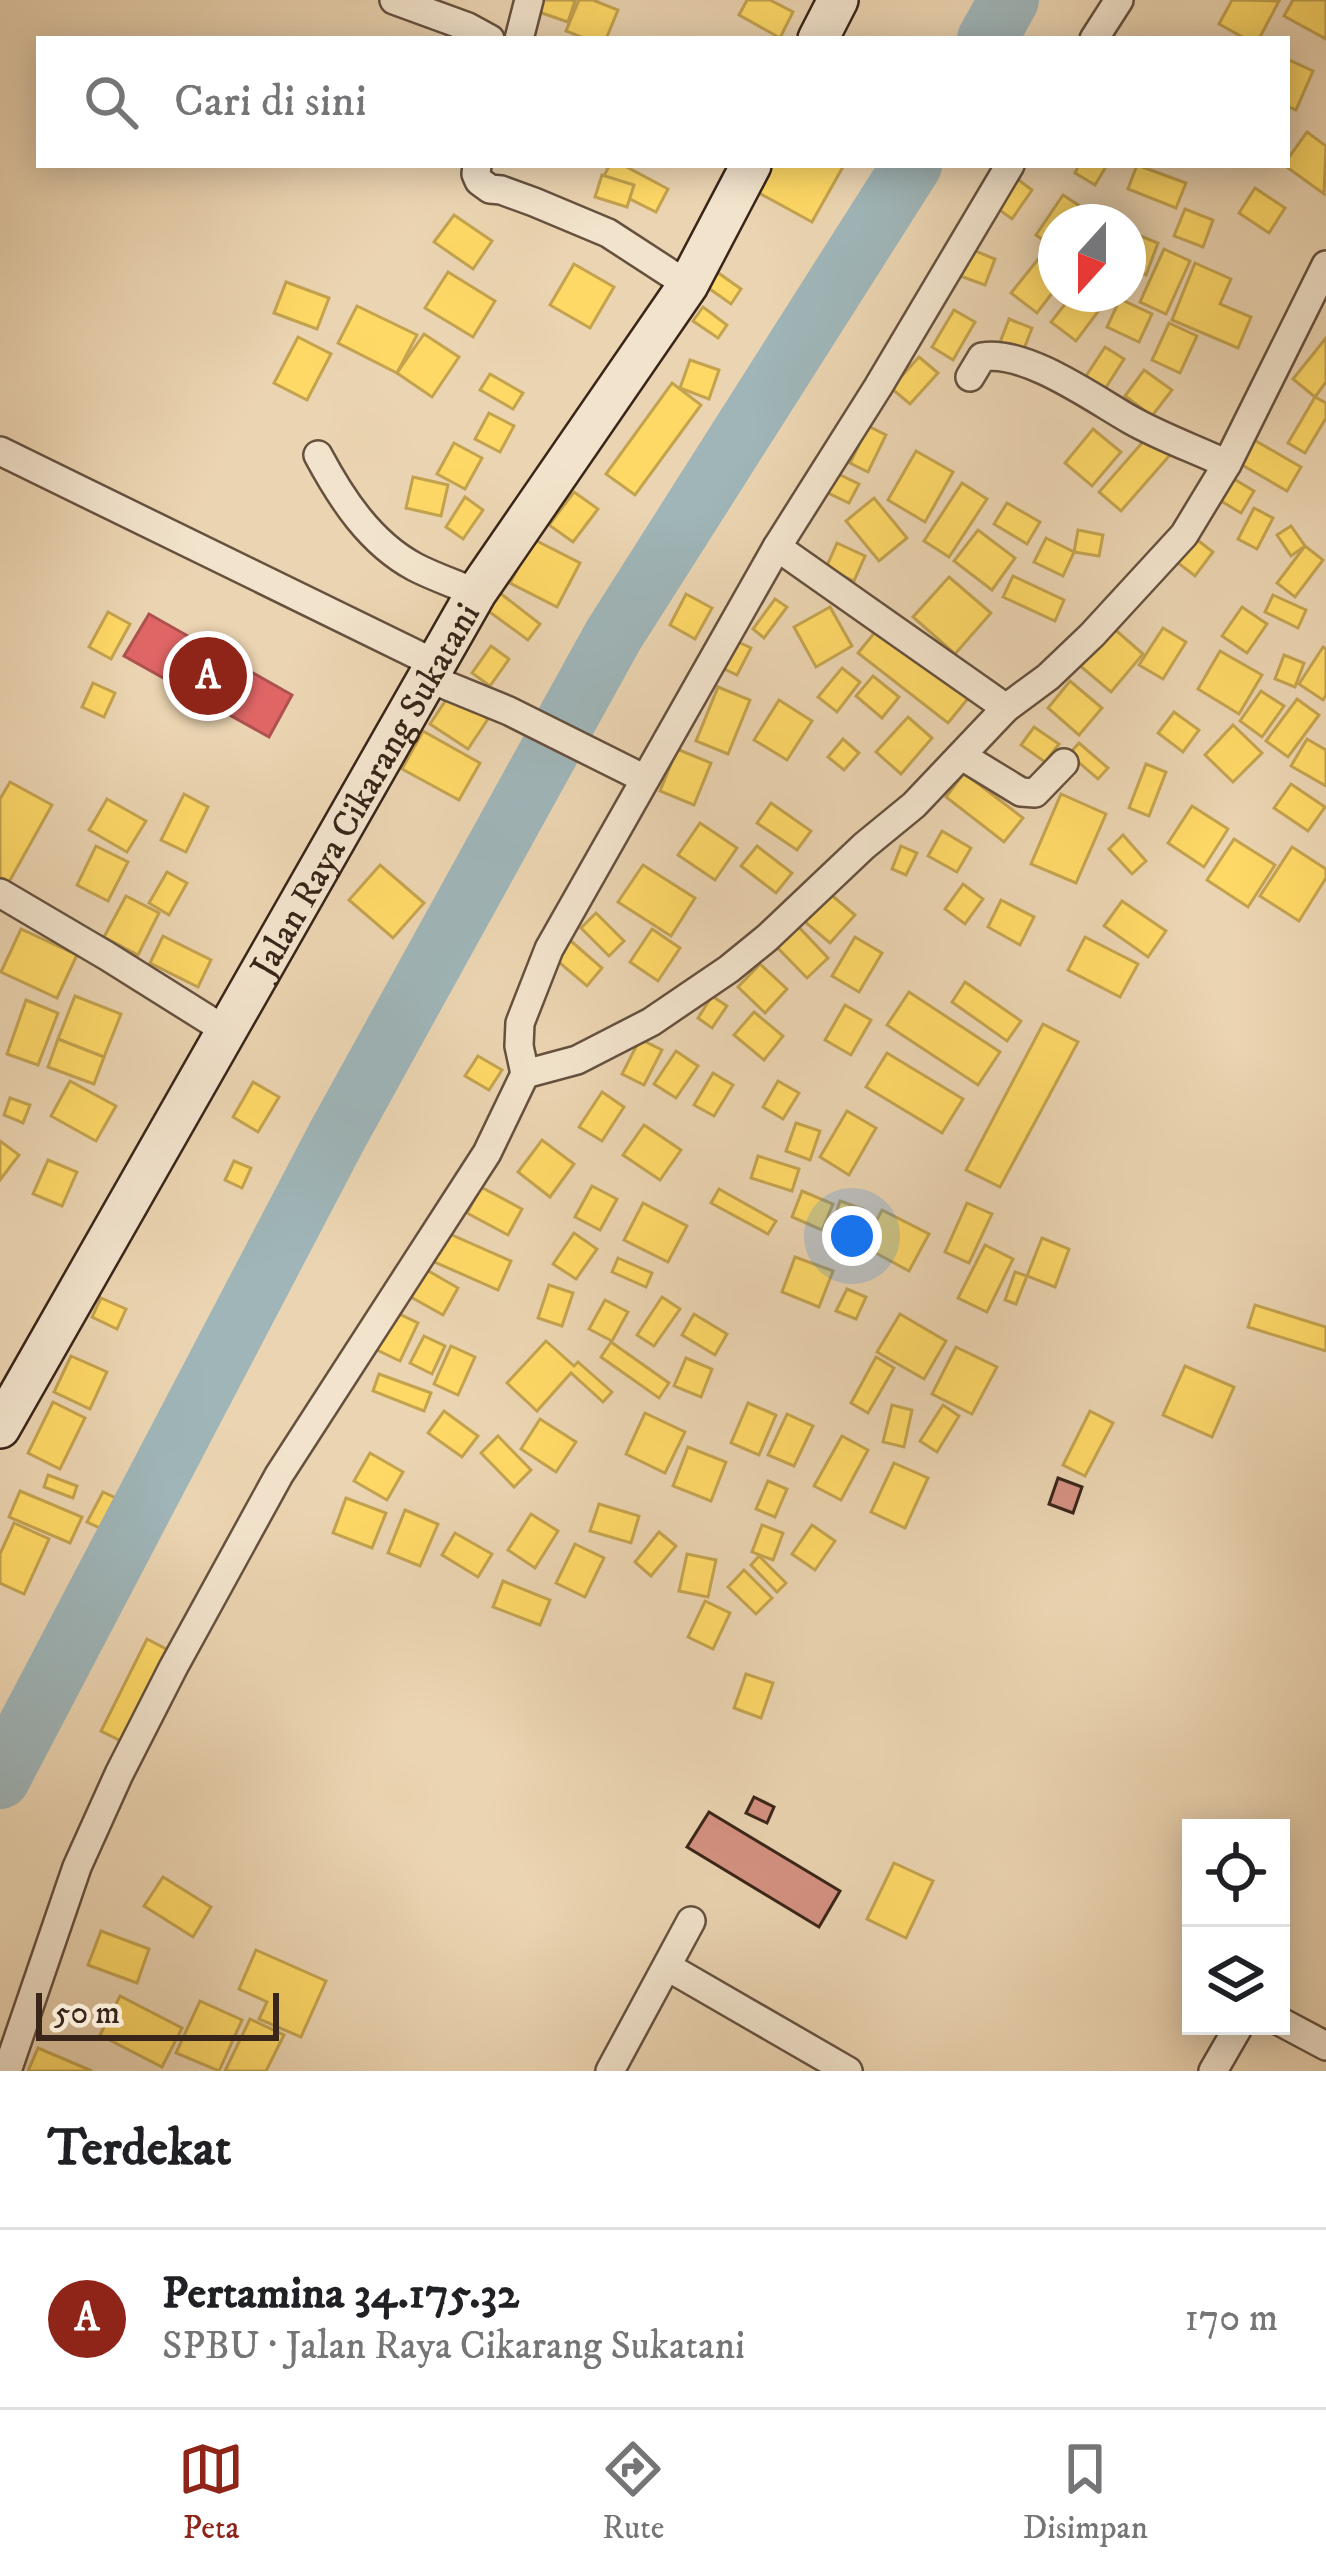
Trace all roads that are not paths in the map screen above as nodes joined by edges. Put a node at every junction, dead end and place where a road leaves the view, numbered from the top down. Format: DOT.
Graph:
graph roads {
  1 [pos="394,0"];
  2 [pos="530,0"];
  3 [pos="838,0"];
  4 [pos="1119,0"];
  5 [pos="484,36"];
  6 [pos="520,36"];
  7 [pos="820,36"];
  8 [pos="1096,36"];
  9 [pos="477,168"];
  10 [pos="750,168"];
  11 [pos="1008,168"];
  12 [pos="1326,265"];
  13 [pos="688,284"];
  14 [pos="970,377"];
  15 [pos="0,451"];
  16 [pos="317,454"];
  17 [pos="1227,464"];
  18 [pos="777,547"];
  19 [pos="476,593"];
  20 [pos="430,670"];
  21 [pos="1006,708"];
  22 [pos="962,756"];
  23 [pos="1064,763"];
  24 [pos="644,779"];
  25 [pos="0,893"];
  26 [pos="225,1030"];
  27 [pos="525,1074"];
  28 [pos="0,1428"];
  29 [pos="691,1921"];
  30 [pos="668,1967"];
  31 [pos="1290,2027"];
  32 [pos="1234,2035"];
  33 [pos="1326,2046"];
  34 [pos="7,2071"];
  35 [pos="610,2071"];
  36 [pos="848,2071"];
  37 [pos="1213,2071"];
  1 -- 5 [label="street"];
  2 -- 6 [label="street"];
  3 -- 7 [label="main road"];
  4 -- 8 [label="street"];
  9 -- 13 [label="street"];
  10 -- 13 [label="main road, Jalan Raya Cikarang Sukatani"];
  11 -- 18 [label="street"];
  12 -- 17 [label="street"];
  13 -- 19 [label="main road, Jalan Raya Cikarang Sukatani"];
  14 -- 17 [label="street"];
  15 -- 20 [label="street"];
  16 -- 19 [label="street"];
  17 -- 21 [label="street"];
  18 -- 21 [label="street"];
  18 -- 24 [label="street"];
  19 -- 20 [label="main road, Jalan Raya Cikarang Sukatani"];
  20 -- 24 [label="street"];
  20 -- 26 [label="main road, Jalan Raya Cikarang Sukatani"];
  21 -- 22 [label="street"];
  22 -- 23 [label="street"];
  22 -- 27 [label="street"];
  24 -- 27 [label="street"];
  25 -- 26 [label="street"];
  26 -- 28 [label="main road, Jalan Raya Cikarang Sukatani"];
  27 -- 34 [label="street"];
  29 -- 30 [label="street"];
  30 -- 35 [label="street"];
  30 -- 36 [label="street"];
  31 -- 33 [label="street"];
  32 -- 37 [label="street"];
}
